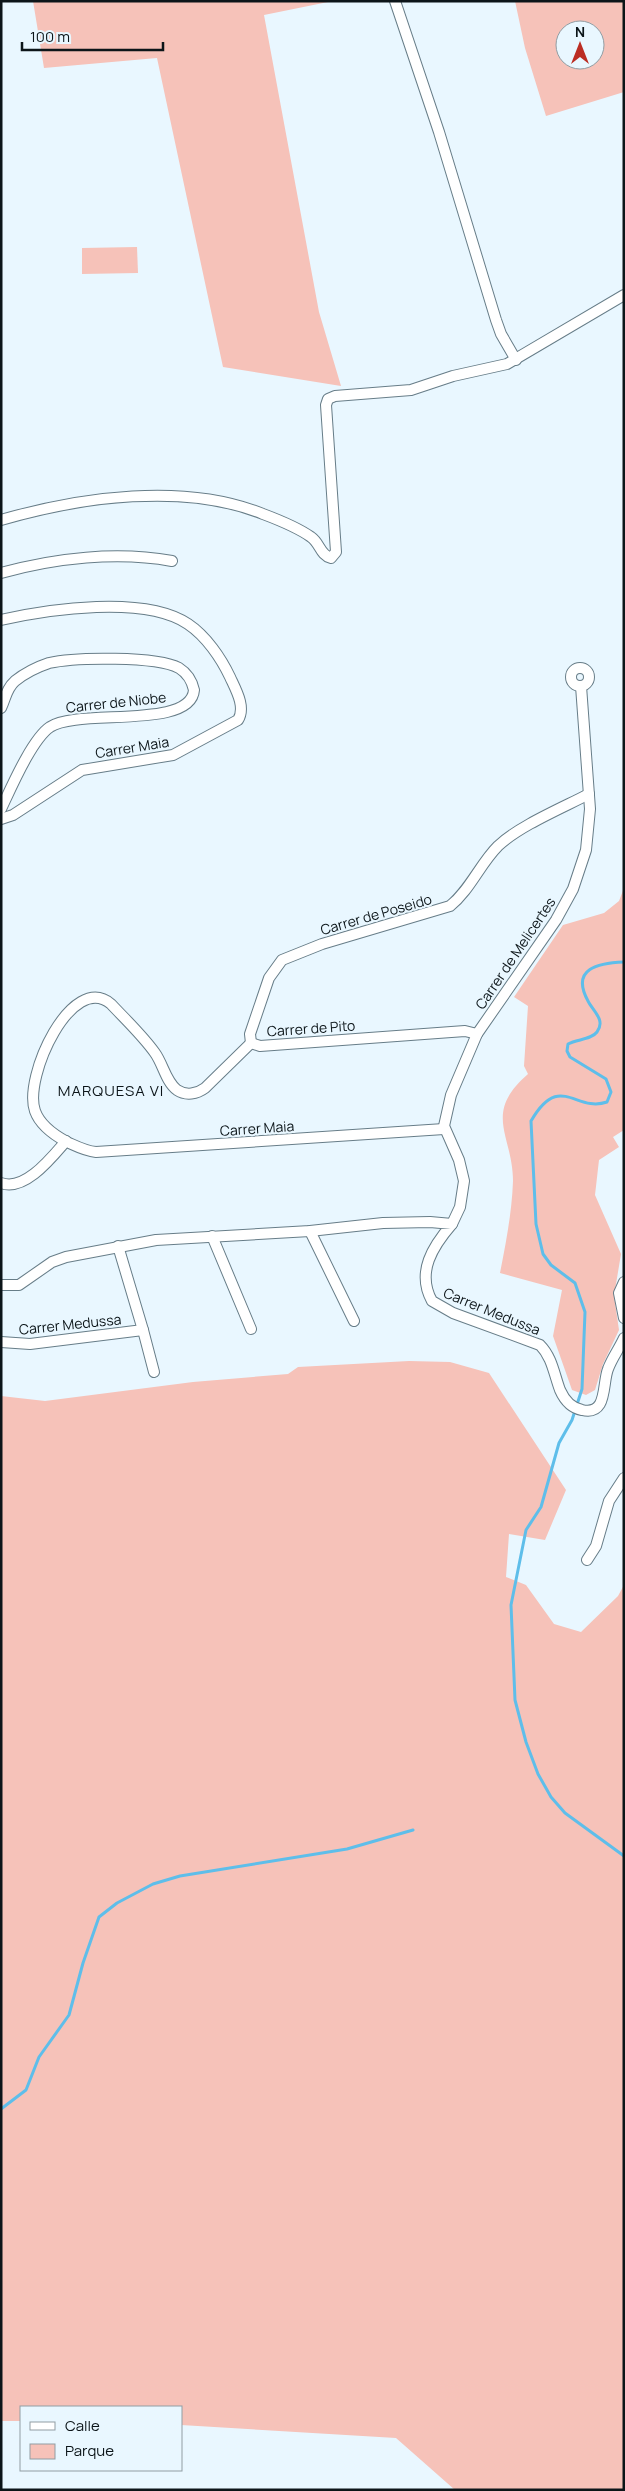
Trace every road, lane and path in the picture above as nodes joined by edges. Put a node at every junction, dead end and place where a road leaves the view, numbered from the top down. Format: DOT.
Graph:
graph roads {
  1 [pos="395,1"];
  2 [pos="624,295"];
  3 [pos="516,360"];
  4 [pos="1,520"];
  5 [pos="172,561"];
  6 [pos="1,573"];
  7 [pos="1,620"];
  8 [pos="581,686"];
  9 [pos="1,708"];
  10 [pos="589,794"];
  11 [pos="1,809"];
  12 [pos="1,819"];
  13 [pos="477,1034"];
  14 [pos="251,1043"];
  15 [pos="444,1129"];
  16 [pos="66,1141"];
  17 [pos="1,1183"];
  18 [pos="452,1224"];
  19 [pos="310,1231"];
  20 [pos="212,1236"];
  21 [pos="118,1246"];
  22 [pos="624,1282"];
  23 [pos="1,1285"];
  24 [pos="624,1318"];
  25 [pos="354,1321"];
  26 [pos="251,1329"];
  27 [pos="143,1330"];
  28 [pos="624,1338"];
  29 [pos="1,1342"];
  30 [pos="154,1372"];
  31 [pos="624,1478"];
  32 [pos="587,1560"];
  1 -- 3 [label="street"];
  2 -- 3 [label="street"];
  3 -- 4 [label="street"];
  5 -- 6 [label="street"];
  7 -- 12 [label="street, Carrer Maia"];
  8 -- 10 [label="street, Carrer de Melicertes"];
  9 -- 11 [label="street, Carrer de Niobe"];
  10 -- 13 [label="street, Carrer de Melicertes"];
  10 -- 14 [label="street, Carrer de Poseido"];
  13 -- 14 [label="street, Carrer de Pito"];
  13 -- 15 [label="street, Carrer de Melicertes"];
  14 -- 16 [label="street, Carrer de Pito"];
  15 -- 16 [label="street, Carrer Maia"];
  15 -- 18 [label="street"];
  16 -- 17 [label="street"];
  18 -- 19 [label="street"];
  18 -- 28 [label="street, Carrer Medussa"];
  19 -- 20 [label="street"];
  19 -- 25 [label="street"];
  20 -- 21 [label="street"];
  20 -- 26 [label="street"];
  21 -- 23 [label="street"];
  21 -- 27 [label="street, Carrer Medussa"];
  22 -- 24 [label="street"];
  27 -- 29 [label="street, Carrer Medussa"];
  27 -- 30 [label="street, Carrer Medussa"];
  31 -- 32 [label="street"];
}
